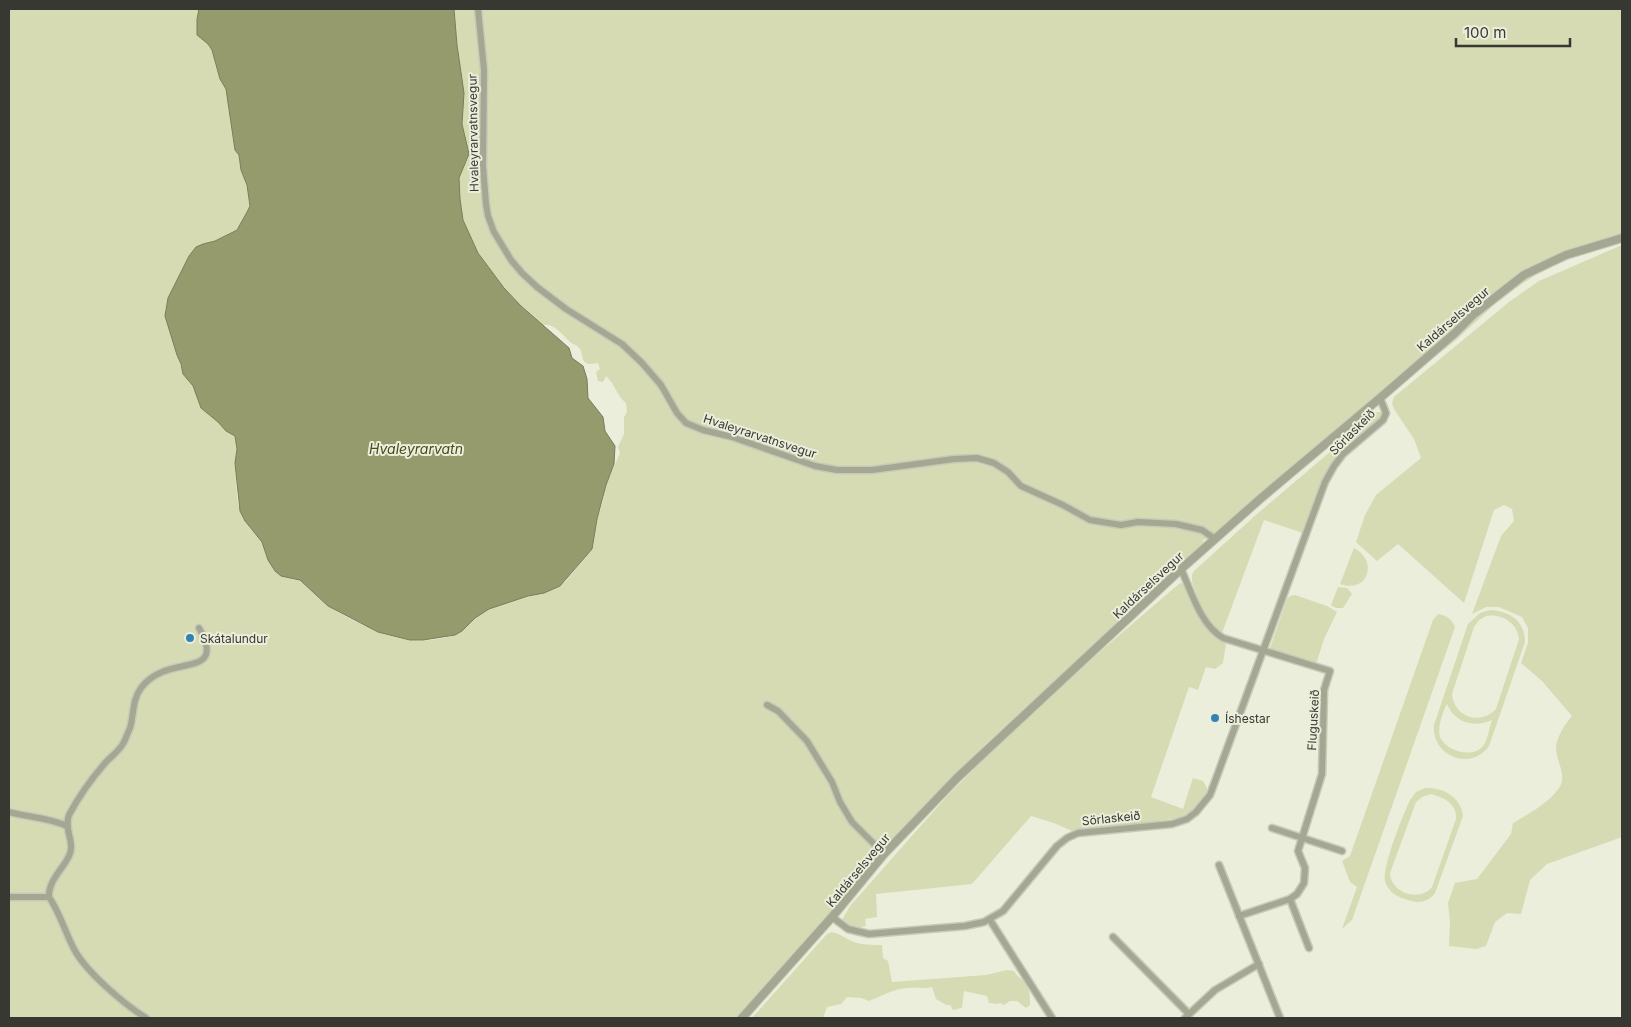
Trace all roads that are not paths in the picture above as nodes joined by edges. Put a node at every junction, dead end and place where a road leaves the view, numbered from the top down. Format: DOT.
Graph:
graph roads {
  1 [pos="478,9"];
  2 [pos="1622,238"];
  3 [pos="1380,398"];
  4 [pos="1215,539"];
  5 [pos="1181,569"];
  6 [pos="199,628"];
  7 [pos="1263,650"];
  8 [pos="767,704"];
  9 [pos="9,812"];
  10 [pos="67,826"];
  11 [pos="1272,828"];
  12 [pos="1303,838"];
  13 [pos="1342,851"];
  14 [pos="884,854"];
  15 [pos="1219,865"];
  16 [pos="9,897"];
  17 [pos="49,897"];
  18 [pos="1290,899"];
  19 [pos="1239,916"];
  20 [pos="832,917"];
  21 [pos="990,920"];
  22 [pos="1113,937"];
  23 [pos="1309,948"];
  24 [pos="1259,964"];
  25 [pos="1187,1016"];
  26 [pos="146,1018"];
  27 [pos="742,1018"];
  28 [pos="1052,1018"];
  29 [pos="1280,1018"];
  1 -- 4 [label="street, Hvaleyrarvatnsvegur"];
  2 -- 3 [label="street, Kaldárselsvegur"];
  3 -- 4 [label="street, Kaldárselsvegur"];
  3 -- 7 [label="street, Sörlaskeið"];
  4 -- 5 [label="street, Kaldárselsvegur"];
  5 -- 7 [label="street"];
  5 -- 14 [label="street, Kaldárselsvegur"];
  6 -- 10 [label="street"];
  7 -- 12 [label="street, Fluguskeið"];
  7 -- 21 [label="street, Sörlaskeið"];
  8 -- 14 [label="street"];
  9 -- 10 [label="street"];
  10 -- 17 [label="street"];
  11 -- 12 [label="street"];
  12 -- 13 [label="street"];
  12 -- 18 [label="street, Fluguskeið"];
  14 -- 20 [label="street, Kaldárselsvegur"];
  15 -- 19 [label="street"];
  16 -- 17 [label="street"];
  17 -- 26 [label="street"];
  18 -- 19 [label="street"];
  18 -- 23 [label="street"];
  19 -- 24 [label="street"];
  20 -- 21 [label="street, Sörlaskeið"];
  20 -- 27 [label="street, Kaldárselsvegur"];
  21 -- 28 [label="street"];
  22 -- 25 [label="street"];
  24 -- 25 [label="street"];
  24 -- 29 [label="street"];
}
